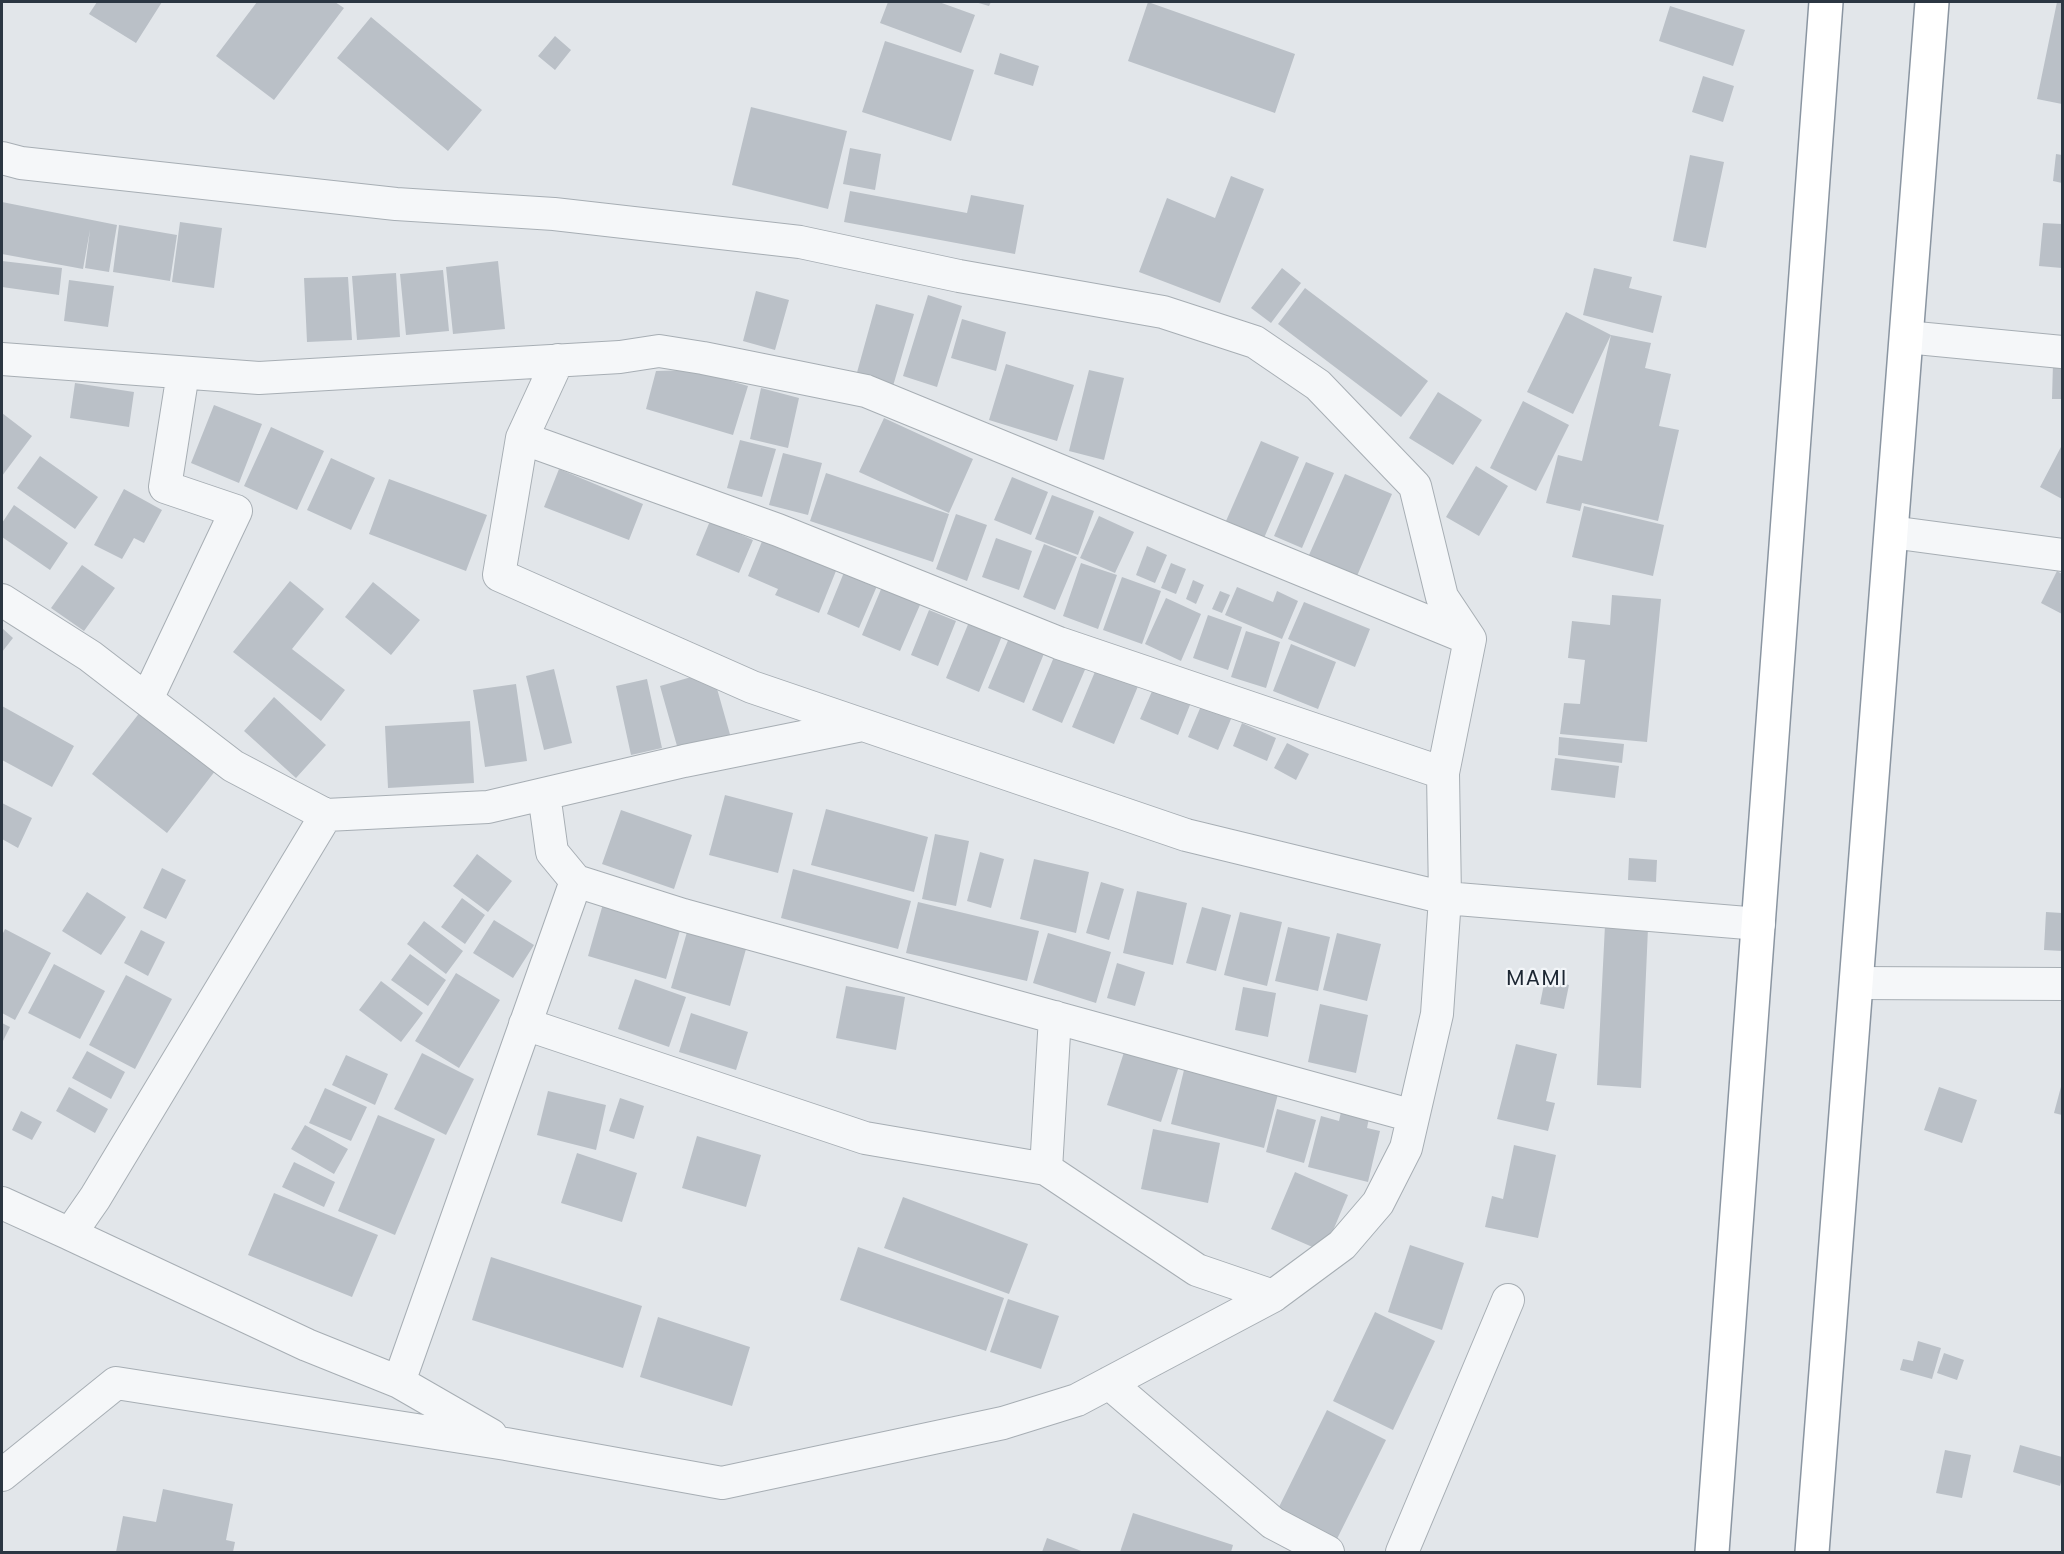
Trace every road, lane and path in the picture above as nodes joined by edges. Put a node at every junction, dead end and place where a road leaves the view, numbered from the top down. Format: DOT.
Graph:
graph roads {
  1 [pos="1826,2"];
  2 [pos="1932,2"];
  3 [pos="2,158"];
  4 [pos="1906,337"];
  5 [pos="2062,352"];
  6 [pos="2,359"];
  7 [pos="558,360"];
  8 [pos="183,373"];
  9 [pos="522,438"];
  10 [pos="1891,532"];
  11 [pos="2062,555"];
  12 [pos="2,600"];
  13 [pos="1470,639"];
  14 [pos="147,699"];
  15 [pos="862,724"];
  16 [pos="1443,773"];
  17 [pos="544,794"];
  18 [pos="326,815"];
  19 [pos="576,881"];
  20 [pos="1445,898"];
  21 [pos="1759,924"];
  22 [pos="1856,983"];
  23 [pos="2062,984"];
  24 [pos="1054,1017"];
  25 [pos="525,1024"];
  26 [pos="1413,1116"];
  27 [pos="1046,1169"];
  28 [pos="2,1203"];
  29 [pos="70,1234"];
  30 [pos="1273,1296"];
  31 [pos="1508,1300"];
  32 [pos="399,1382"];
  33 [pos="1109,1383"];
  34 [pos="506,1444"];
  35 [pos="2,1475"];
  36 [pos="1328,1552"];
  37 [pos="1402,1552"];
  38 [pos="1712,1552"];
  39 [pos="1812,1552"];
  1 -- 21 [label="highway"];
  2 -- 4 [label="highway"];
  3 -- 13 [label="street"];
  4 -- 5 [label="street"];
  4 -- 10 [label="highway"];
  6 -- 8 [label="street"];
  7 -- 8 [label="street"];
  7 -- 9 [label="street"];
  7 -- 13 [label="street"];
  8 -- 14 [label="street"];
  9 -- 15 [label="street"];
  9 -- 16 [label="street"];
  10 -- 11 [label="street"];
  10 -- 22 [label="highway"];
  12 -- 14 [label="street"];
  13 -- 16 [label="street"];
  14 -- 18 [label="street"];
  15 -- 17 [label="street"];
  15 -- 20 [label="street"];
  16 -- 20 [label="street"];
  17 -- 18 [label="street"];
  17 -- 19 [label="street"];
  18 -- 29 [label="street"];
  19 -- 24 [label="street"];
  19 -- 25 [label="street"];
  20 -- 21 [label="street"];
  20 -- 26 [label="street"];
  21 -- 38 [label="highway"];
  22 -- 23 [label="street"];
  22 -- 39 [label="highway"];
  24 -- 26 [label="street"];
  24 -- 27 [label="street"];
  25 -- 27 [label="street"];
  25 -- 32 [label="street"];
  26 -- 30 [label="street"];
  27 -- 30 [label="street"];
  28 -- 29 [label="street"];
  29 -- 32 [label="street"];
  30 -- 33 [label="street"];
  31 -- 37 [label="street"];
  32 -- 34 [label="street"];
  33 -- 34 [label="street"];
  33 -- 36 [label="street"];
  34 -- 35 [label="street"];
}
